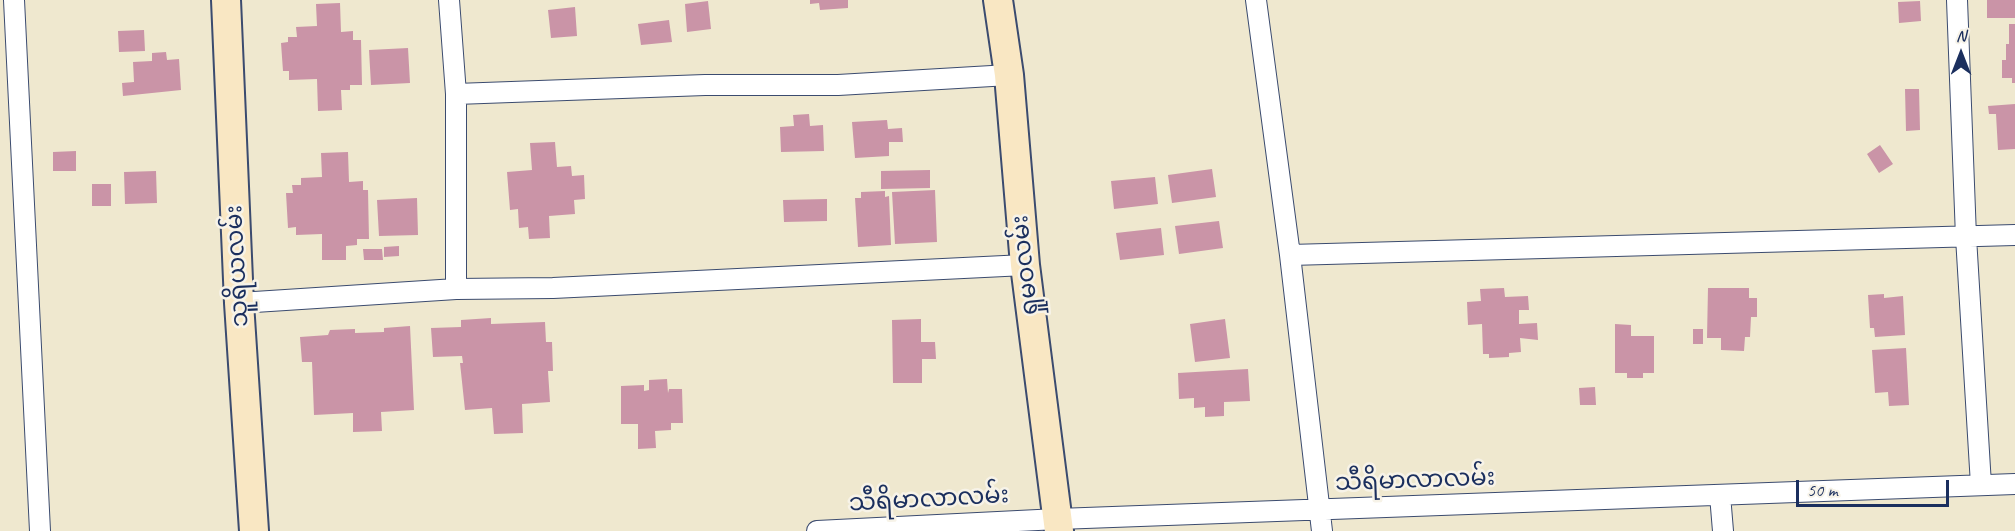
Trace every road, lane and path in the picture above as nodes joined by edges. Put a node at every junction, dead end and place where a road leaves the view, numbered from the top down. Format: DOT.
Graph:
graph roads {
  1 [pos="14,0"];
  2 [pos="226,0"];
  3 [pos="449,0"];
  4 [pos="998,0"];
  5 [pos="1256,0"];
  6 [pos="1957,0"];
  7 [pos="1009,75"];
  8 [pos="456,94"];
  9 [pos="2015,236"];
  10 [pos="1966,237"];
  11 [pos="1290,255"];
  12 [pos="1025,265"];
  13 [pos="456,289"];
  14 [pos="239,303"];
  15 [pos="2015,484"];
  16 [pos="1981,485"];
  17 [pos="1720,495"];
  18 [pos="1320,510"];
  19 [pos="1059,525"];
  20 [pos="40,531"];
  21 [pos="254,531"];
  22 [pos="817,531"];
  23 [pos="1322,531"];
  24 [pos="1723,531"];
  1 -- 20 [label="street"];
  2 -- 14 [label="street, သူရိယလမ်း"];
  3 -- 8 [label="street"];
  4 -- 7 [label="street, ရှုမဝလမ်း"];
  5 -- 11 [label="street"];
  6 -- 10 [label="street"];
  7 -- 8 [label="street"];
  7 -- 12 [label="street, ရှုမဝလမ်း"];
  8 -- 13 [label="street"];
  9 -- 10 [label="street"];
  10 -- 11 [label="street"];
  10 -- 16 [label="street"];
  11 -- 18 [label="street"];
  12 -- 13 [label="street"];
  12 -- 19 [label="street, ရှုမဝလမ်း"];
  13 -- 14 [label="street"];
  14 -- 21 [label="street, သူရိယလမ်း"];
  15 -- 16 [label="street, သီရိမာလာလမ်း"];
  16 -- 17 [label="street, သီရိမာလာလမ်း"];
  17 -- 18 [label="street, သီရိမာလာလမ်း"];
  17 -- 24 [label="street"];
  18 -- 19 [label="street, သီရိမာလာလမ်း"];
  18 -- 23 [label="street"];
  19 -- 22 [label="street, သီရိမာလာလမ်း"];
}
